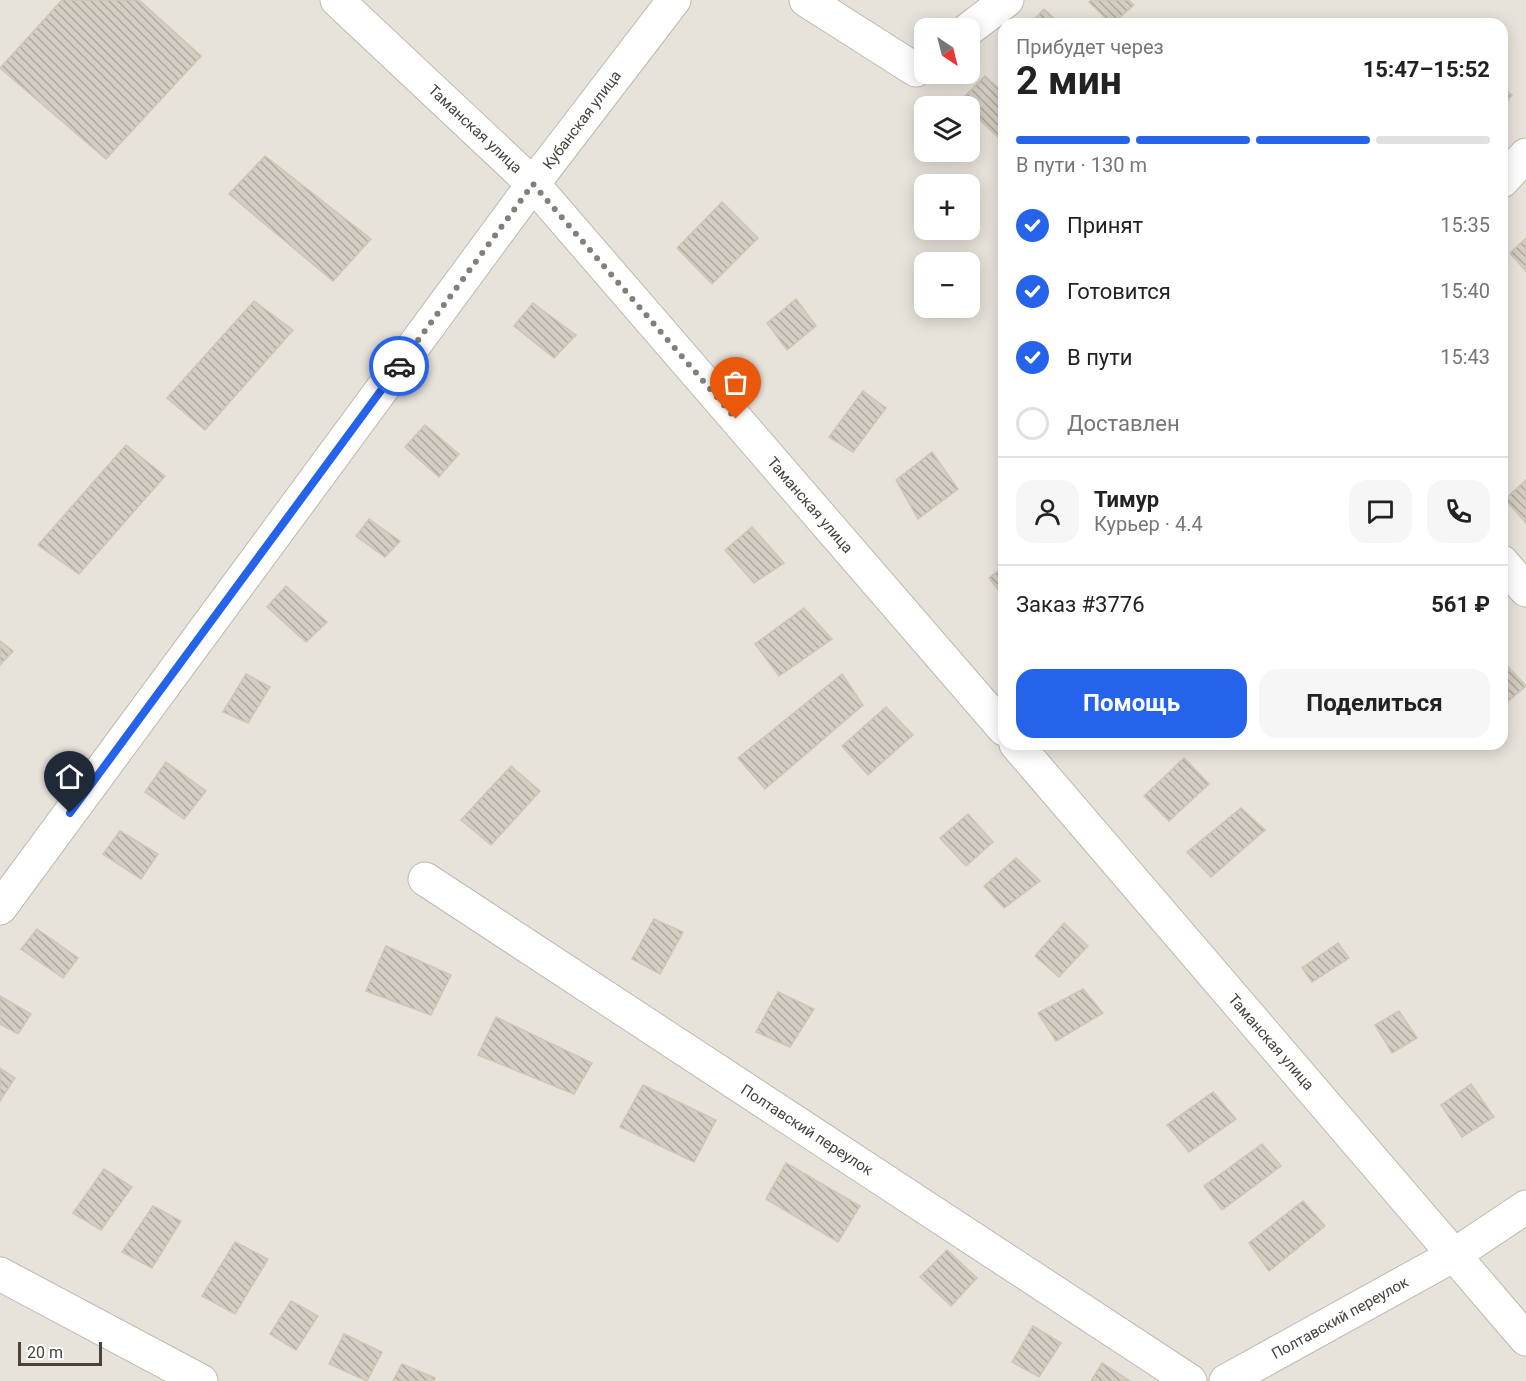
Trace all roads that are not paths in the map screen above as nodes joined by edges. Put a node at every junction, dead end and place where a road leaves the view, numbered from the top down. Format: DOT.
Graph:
graph roads {
  1 [pos="337,0"];
  2 [pos="674,0"];
  3 [pos="806,0"];
  4 [pos="1007,0"];
  5 [pos="980,21"];
  6 [pos="914,69"];
  7 [pos="1526,155"];
  8 [pos="1508,174"];
  9 [pos="533,184"];
  10 [pos="1508,569"];
  11 [pos="1526,590"];
  12 [pos="998,722"];
  13 [pos="1022,750"];
  14 [pos="425,879"];
  15 [pos="0,908"];
  16 [pos="1526,1207"];
  17 [pos="1454,1255"];
  18 [pos="0,1274"];
  19 [pos="1526,1340"];
  20 [pos="201,1381"];
  21 [pos="1190,1381"];
  22 [pos="1226,1381"];
  1 -- 9 [label="street, Таманская улица"];
  2 -- 9 [label="street, Кубанская улица"];
  3 -- 6 [label="street"];
  4 -- 5 [label="street"];
  7 -- 8 [label="street"];
  9 -- 12 [label="street, Таманская улица"];
  9 -- 15 [label="street, Кубанская улица"];
  10 -- 11 [label="street"];
  13 -- 17 [label="street, Таманская улица"];
  14 -- 21 [label="street, Полтавский переулок"];
  16 -- 17 [label="street, Полтавский переулок"];
  17 -- 19 [label="street, Таманская улица"];
  17 -- 22 [label="street, Полтавский переулок"];
  18 -- 20 [label="street"];
}
